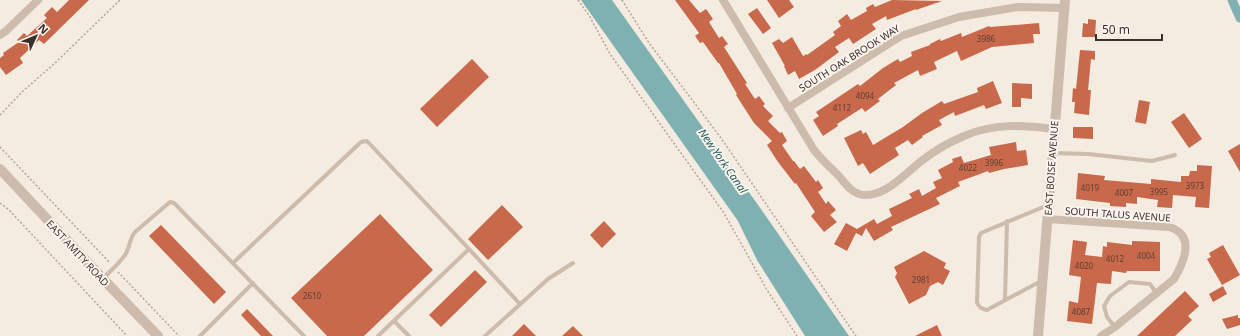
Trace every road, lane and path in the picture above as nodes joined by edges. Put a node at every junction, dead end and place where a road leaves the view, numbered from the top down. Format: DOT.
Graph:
graph roads {
  1 [pos="38,0"];
  2 [pos="120,0"];
  3 [pos="578,0"];
  4 [pos="622,0"];
  5 [pos="734,0"];
  6 [pos="725,3"];
  7 [pos="1064,4"];
  8 [pos="0,35"];
  9 [pos="788,108"];
  10 [pos="0,116"];
  11 [pos="1054,129"];
  12 [pos="0,147"];
  13 [pos="1052,153"];
  14 [pos="1175,155"];
  15 [pos="0,169"];
  16 [pos="0,203"];
  17 [pos="1048,205"];
  18 [pos="1047,219"];
  19 [pos="1007,222"];
  20 [pos="469,249"];
  21 [pos="234,262"];
  22 [pos="573,263"];
  23 [pos="114,267"];
  24 [pos="103,279"];
  25 [pos="1042,280"];
  26 [pos="253,283"];
  27 [pos="1157,294"];
  28 [pos="1005,300"];
  29 [pos="520,304"];
  30 [pos="394,321"];
  31 [pos="1115,327"];
  32 [pos="127,336"];
  33 [pos="158,336"];
  34 [pos="179,336"];
  35 [pos="200,336"];
  36 [pos="304,336"];
  37 [pos="378,336"];
  38 [pos="409,336"];
  39 [pos="485,336"];
  40 [pos="797,336"];
  41 [pos="856,336"];
  42 [pos="1038,336"];
  43 [pos="1101,336"];
  1 -- 8 [label="street"];
  2 -- 10 [label="path"];
  3 -- 40 [label="path"];
  4 -- 41 [label="path"];
  5 -- 6 [label="street"];
  6 -- 9 [label="street"];
  7 -- 9 [label="street, SOUTH OAK BROOK WAY"];
  7 -- 11 [label="street, EAST BOISE AVENUE"];
  9 -- 11 [label="street"];
  11 -- 13 [label="street, EAST BOISE AVENUE"];
  12 -- 23 [label="path"];
  13 -- 14 [label="lane"];
  13 -- 17 [label="street, EAST BOISE AVENUE"];
  15 -- 24 [label="street, EAST AMITY ROAD"];
  16 -- 32 [label="path"];
  17 -- 18 [label="street, EAST BOISE AVENUE"];
  17 -- 19 [label="lane"];
  18 -- 25 [label="street, EAST BOISE AVENUE"];
  18 -- 27 [label="street, SOUTH TALUS AVENUE"];
  19 -- 28 [label="lane"];
  19 -- 28 [label="lane"];
  20 -- 21 [label="lane"];
  20 -- 29 [label="lane"];
  20 -- 30 [label="lane"];
  21 -- 23 [label="lane"];
  21 -- 26 [label="lane"];
  22 -- 29 [label="lane"];
  23 -- 24 [label="lane"];
  23 -- 34 [label="path"];
  24 -- 33 [label="street, EAST AMITY ROAD"];
  25 -- 28 [label="lane"];
  25 -- 42 [label="street, EAST BOISE AVENUE"];
  26 -- 35 [label="lane"];
  26 -- 36 [label="lane"];
  27 -- 31 [label="street"];
  27 -- 31 [label="lane"];
  29 -- 39 [label="lane"];
  30 -- 37 [label="lane"];
  30 -- 38 [label="lane"];
  31 -- 43 [label="street"];
}
